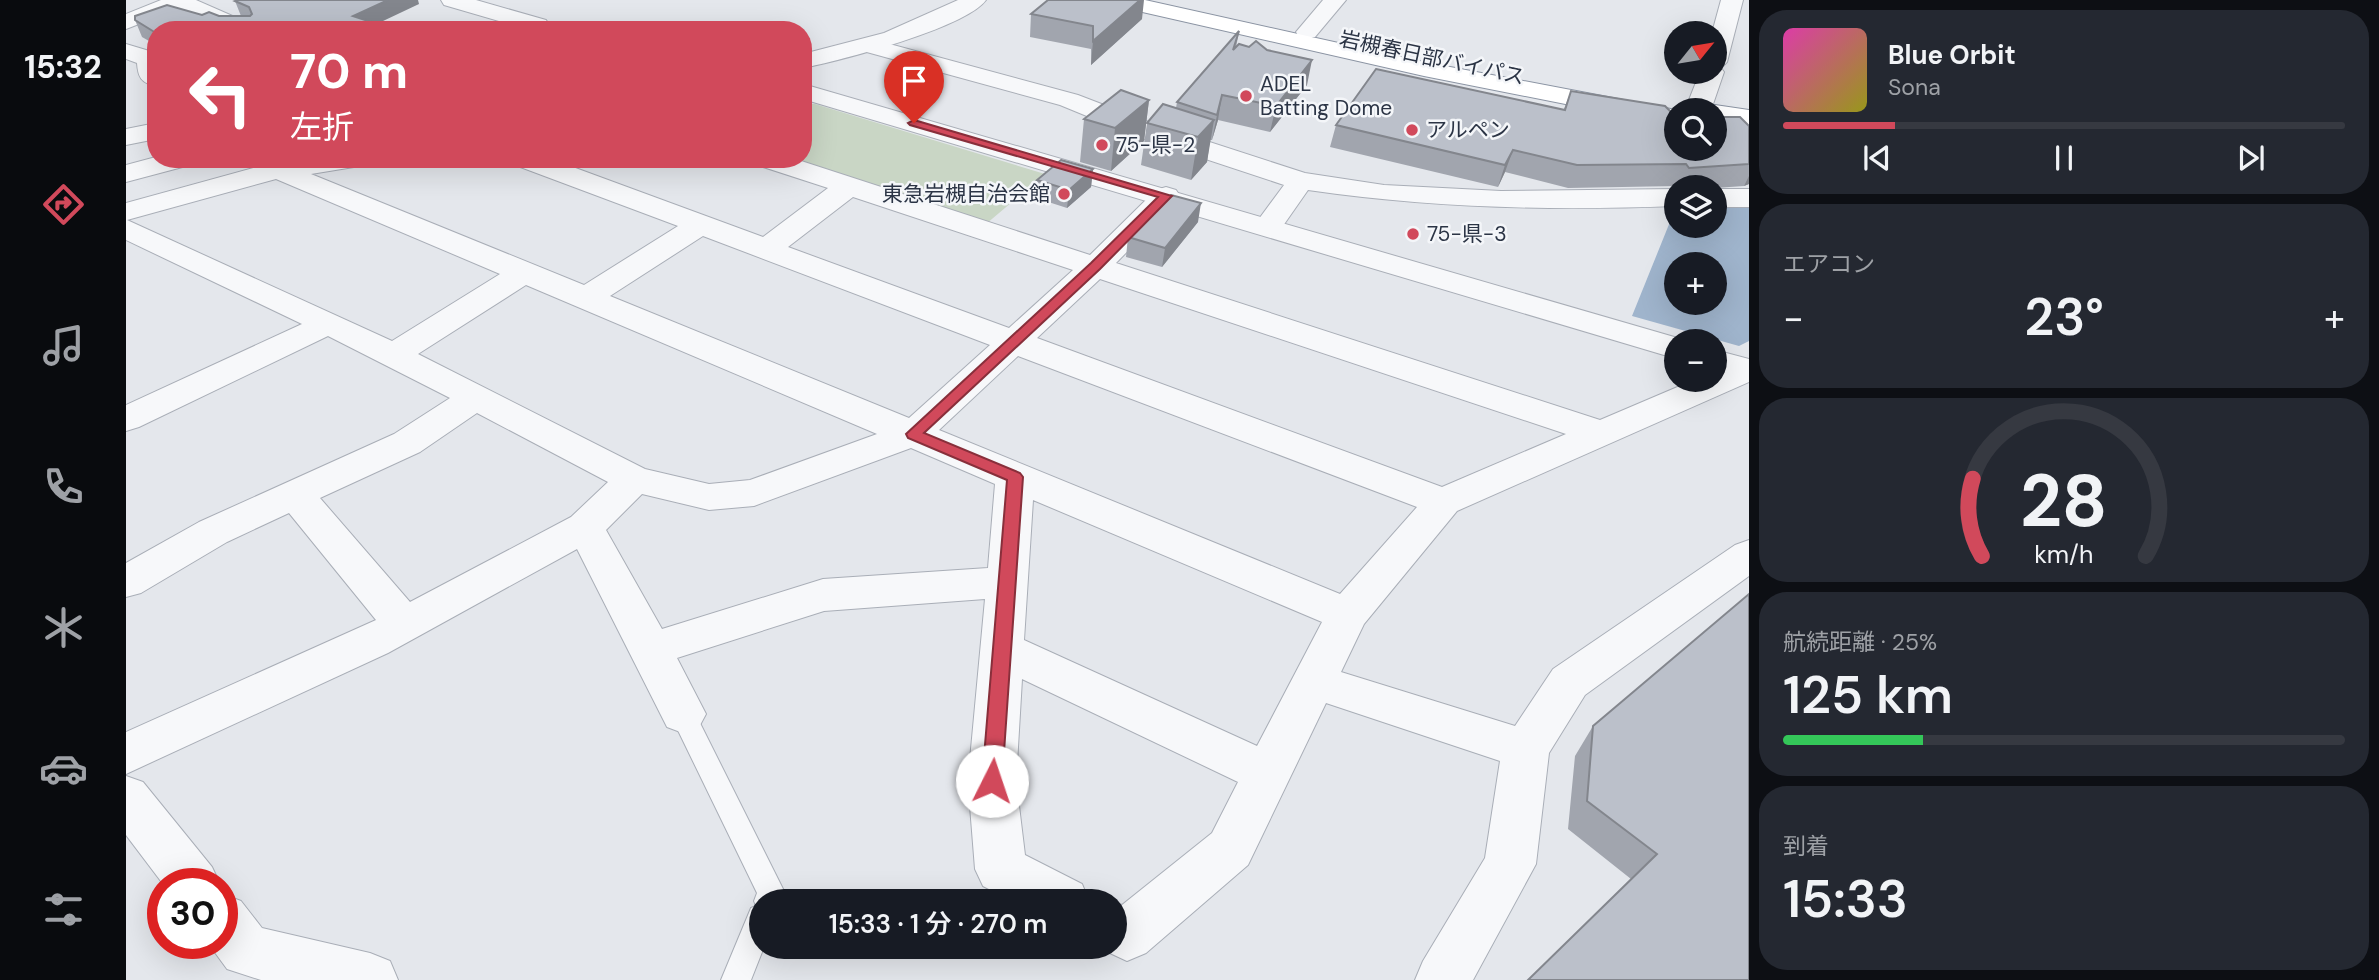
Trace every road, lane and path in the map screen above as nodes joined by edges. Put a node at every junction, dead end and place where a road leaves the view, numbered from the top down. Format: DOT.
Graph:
graph roads {
  1 [pos="179,0"];
  2 [pos="452,0"];
  3 [pos="975,0"];
  4 [pos="1116,0"];
  5 [pos="1167,0"];
  6 [pos="1335,0"];
  7 [pos="1732,0"];
  8 [pos="225,21"];
  9 [pos="524,21"];
  10 [pos="1726,21"];
  11 [pos="126,22"];
  12 [pos="1307,32"];
  13 [pos="871,46"];
  14 [pos="126,51"];
  15 [pos="147,58"];
  16 [pos="812,59"];
  17 [pos="812,96"];
  18 [pos="1664,104"];
  19 [pos="1727,115"];
  20 [pos="1664,116"];
  21 [pos="1749,118"];
  22 [pos="1727,127"];
  23 [pos="1749,131"];
  24 [pos="147,133"];
  25 [pos="126,137"];
  26 [pos="148,168"];
  27 [pos="292,168"];
  28 [pos="548,168"];
  29 [pos="794,168"];
  30 [pos="278,170"];
  31 [pos="126,174"];
  32 [pos="1301,181"];
  33 [pos="849,186"];
  34 [pos="1166,196"];
  35 [pos="1664,198"];
  36 [pos="1727,198"];
  37 [pos="1749,198"];
  38 [pos="126,212"];
  39 [pos="700,225"];
  40 [pos="1268,227"];
  41 [pos="134,240"];
  42 [pos="766,249"];
  43 [pos="1096,266"];
  44 [pos="525,272"];
  45 [pos="586,298"];
  46 [pos="328,324"];
  47 [pos="1013,341"];
  48 [pos="1664,344"];
  49 [pos="394,355"];
  50 [pos="1737,366"];
  51 [pos="475,398"];
  52 [pos="135,404"];
  53 [pos="1601,433"];
  54 [pos="913,434"];
  55 [pos="1015,477"];
  56 [pos="634,479"];
  57 [pos="295,495"];
  58 [pos="1443,502"];
  59 [pos="585,527"];
  60 [pos="1749,555"];
  61 [pos="126,582"];
  62 [pos="1005,582"];
  63 [pos="1347,615"];
  64 [pos="404,624"];
  65 [pos="651,649"];
  66 [pos="1001,649"];
  67 [pos="1313,681"];
  68 [pos="683,714"];
  69 [pos="1526,749"];
  70 [pos="126,754"];
  71 [pos="1267,773"];
  72 [pos="126,797"];
  73 [pos="181,868"];
  74 [pos="769,889"];
  75 [pos="1040,889"];
  76 [pos="1127,935"];
  77 [pos="238,940"];
  78 [pos="749,948"];
  79 [pos="370,980"];
  80 [pos="736,980"];
  81 [pos="1443,980"];
  1 -- 8 [label="street"];
  1 -- 11 [label="street"];
  2 -- 9 [label="street"];
  3 -- 13 [label="street"];
  4 -- 20 [label="highway, 岩槻春日部バイパス"];
  5 -- 12 [label="highway, 岩槻春日部バイパス"];
  6 -- 12 [label="street"];
  7 -- 10 [label="street"];
  12 -- 18 [label="highway, 岩槻春日部バイパス"];
  13 -- 16 [label="street"];
  13 -- 32 [label="street"];
  14 -- 15 [label="street"];
  17 -- 34 [label="street"];
  19 -- 21 [label="highway"];
  22 -- 23 [label="highway"];
  24 -- 25 [label="street"];
  26 -- 31 [label="street"];
  27 -- 30 [label="street"];
  28 -- 39 [label="street"];
  29 -- 33 [label="street"];
  30 -- 38 [label="street"];
  30 -- 44 [label="street"];
  32 -- 35 [label="street"];
  32 -- 40 [label="street"];
  33 -- 42 [label="street"];
  33 -- 43 [label="street"];
  34 -- 40 [label="street"];
  34 -- 43 [label="street"];
  36 -- 37 [label="street"];
  39 -- 42 [label="street"];
  39 -- 45 [label="street"];
  40 -- 48 [label="street"];
  41 -- 46 [label="street"];
  42 -- 47 [label="street"];
  43 -- 47 [label="street"];
  43 -- 53 [label="street"];
  44 -- 45 [label="street"];
  44 -- 49 [label="street"];
  45 -- 54 [label="street"];
  46 -- 49 [label="street"];
  46 -- 52 [label="street"];
  47 -- 54 [label="street"];
  47 -- 58 [label="street"];
  49 -- 51 [label="street"];
  50 -- 53 [label="street"];
  51 -- 56 [label="street"];
  51 -- 57 [label="street"];
  53 -- 58 [label="street"];
  54 -- 55 [label="street"];
  54 -- 56 [label="street"];
  55 -- 62 [label="street"];
  55 -- 63 [label="street"];
  56 -- 59 [label="street"];
  57 -- 61 [label="street"];
  57 -- 64 [label="street"];
  58 -- 63 [label="street"];
  59 -- 64 [label="street"];
  59 -- 65 [label="street"];
  60 -- 69 [label="street"];
  62 -- 65 [label="street"];
  62 -- 66 [label="street"];
  63 -- 67 [label="street"];
  64 -- 70 [label="street"];
  65 -- 68 [label="street"];
  66 -- 71 [label="street"];
  66 -- 75 [label="street"];
  67 -- 69 [label="street"];
  67 -- 71 [label="street"];
  68 -- 74 [label="lane"];
  69 -- 81 [label="street"];
  71 -- 76 [label="street"];
  72 -- 73 [label="street"];
  77 -- 79 [label="street"];
  78 -- 80 [label="lane"];
}
